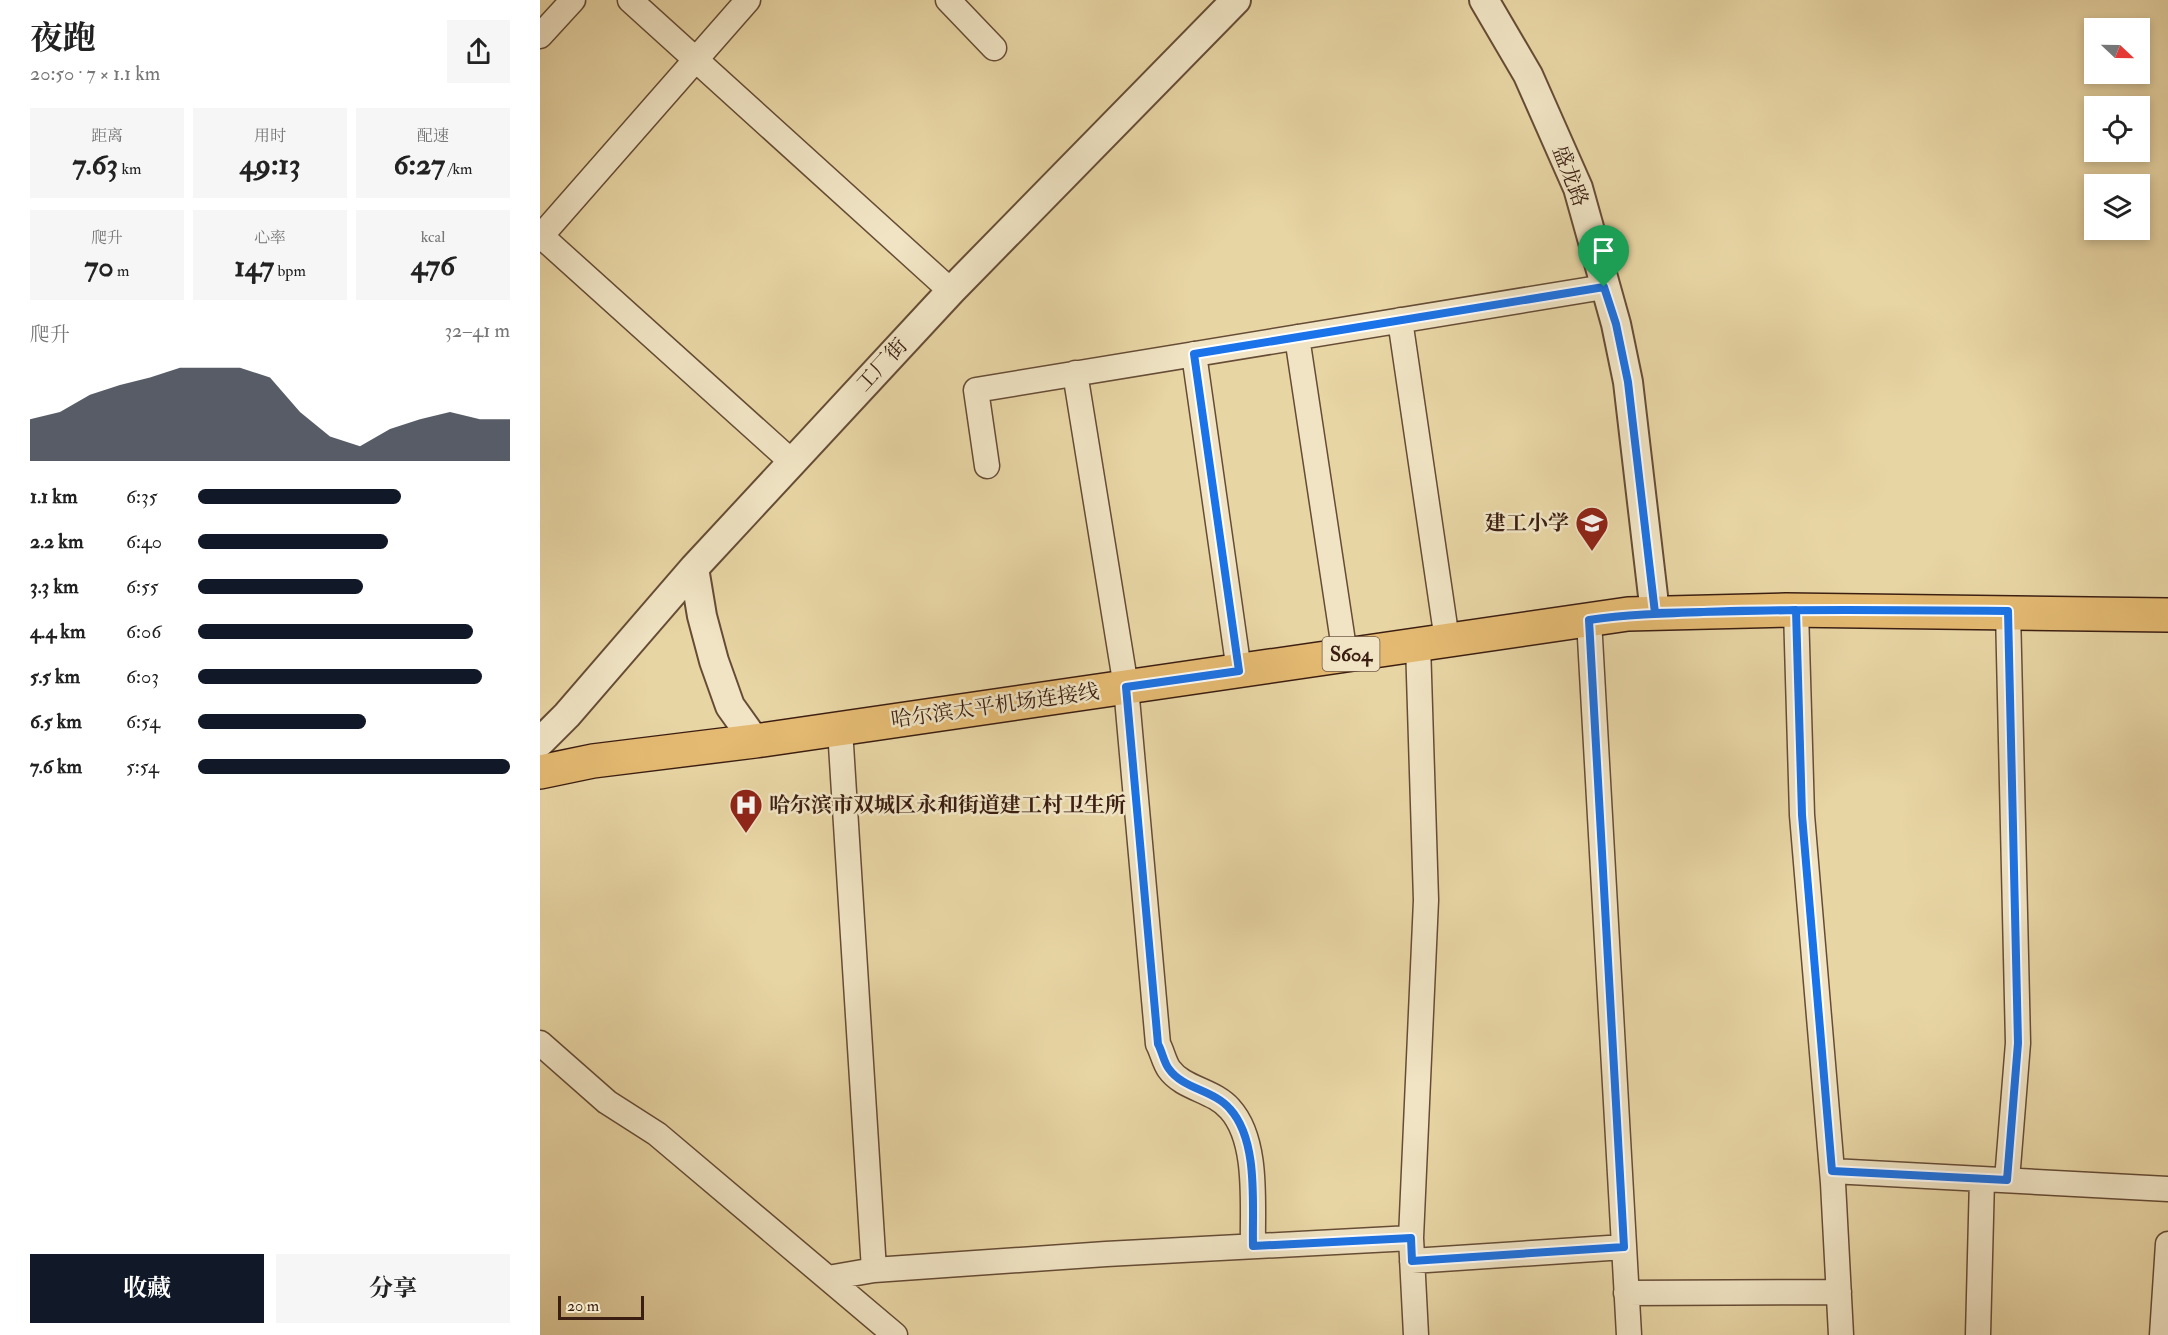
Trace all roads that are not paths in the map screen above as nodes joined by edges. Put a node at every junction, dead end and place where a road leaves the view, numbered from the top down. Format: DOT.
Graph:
graph roads {
  1 [pos="573,0"];
  2 [pos="630,0"];
  3 [pos="747,0"];
  4 [pos="948,0"];
  5 [pos="1236,0"];
  6 [pos="1484,0"];
  7 [pos="540,36"];
  8 [pos="994,48"];
  9 [pos="696,59"];
  10 [pos="541,235"];
  11 [pos="1604,287"];
  12 [pos="951,291"];
  13 [pos="1400,321"];
  14 [pos="1297,337"];
  15 [pos="1194,354"];
  16 [pos="1075,373"];
  17 [pos="792,462"];
  18 [pos="987,466"];
  19 [pos="694,568"];
  20 [pos="1796,610"];
  21 [pos="2008,611"];
  22 [pos="1655,613"];
  23 [pos="2168,615"];
  24 [pos="1589,620"];
  25 [pos="1432,642"];
  26 [pos="1345,655"];
  27 [pos="1239,671"];
  28 [pos="1126,687"];
  29 [pos="840,729"];
  30 [pos="755,741"];
  31 [pos="540,742"];
  32 [pos="540,772"];
  33 [pos="540,1043"];
  34 [pos="1832,1171"];
  35 [pos="1982,1179"];
  36 [pos="2007,1180"];
  37 [pos="2168,1189"];
  38 [pos="2168,1244"];
  39 [pos="1253,1246"];
  40 [pos="1624,1247"];
  41 [pos="1412,1250"];
  42 [pos="874,1270"];
  43 [pos="828,1278"];
  44 [pos="1839,1292"];
  45 [pos="1626,1293"];
  46 [pos="895,1335"];
  47 [pos="1416,1335"];
  48 [pos="1629,1335"];
  49 [pos="1841,1335"];
  50 [pos="1978,1335"];
  51 [pos="2162,1335"];
  1 -- 7 [label="street"];
  2 -- 9 [label="street"];
  3 -- 9 [label="street"];
  4 -- 8 [label="street"];
  5 -- 12 [label="street, 工厂街"];
  6 -- 11 [label="street, 盛龙路"];
  9 -- 10 [label="street"];
  9 -- 12 [label="street"];
  10 -- 17 [label="street"];
  11 -- 13 [label="street"];
  11 -- 22 [label="street, 盛龙路"];
  12 -- 17 [label="street, 工厂街"];
  13 -- 14 [label="street"];
  13 -- 25 [label="street"];
  14 -- 15 [label="street"];
  14 -- 26 [label="street"];
  15 -- 16 [label="street"];
  15 -- 27 [label="street"];
  16 -- 18 [label="street"];
  16 -- 28 [label="street"];
  17 -- 19 [label="street, 工厂街"];
  19 -- 30 [label="street"];
  19 -- 31 [label="street, 工厂街"];
  20 -- 21 [label="main road, 哈尔滨太平机场连接线 / S604"];
  20 -- 22 [label="main road, 哈尔滨太平机场连接线 / S604"];
  20 -- 34 [label="street"];
  21 -- 23 [label="main road, 哈尔滨太平机场连接线 / S604"];
  21 -- 36 [label="street"];
  22 -- 24 [label="main road, 哈尔滨太平机场连接线 / S604"];
  24 -- 25 [label="main road, 哈尔滨太平机场连接线 / S604"];
  24 -- 40 [label="street"];
  25 -- 26 [label="main road, 哈尔滨太平机场连接线 / S604"];
  25 -- 41 [label="street"];
  26 -- 27 [label="main road, 哈尔滨太平机场连接线 / S604"];
  27 -- 28 [label="main road, 哈尔滨太平机场连接线 / S604"];
  28 -- 29 [label="main road, 哈尔滨太平机场连接线 / S604"];
  28 -- 39 [label="street"];
  29 -- 30 [label="main road, 哈尔滨太平机场连接线 / S604"];
  29 -- 42 [label="street"];
  30 -- 32 [label="main road, 哈尔滨太平机场连接线 / S604"];
  33 -- 43 [label="street"];
  34 -- 35 [label="street"];
  34 -- 44 [label="street"];
  35 -- 36 [label="street"];
  35 -- 50 [label="street"];
  36 -- 37 [label="street"];
  38 -- 51 [label="street"];
  39 -- 41 [label="street"];
  39 -- 42 [label="street"];
  40 -- 41 [label="street"];
  40 -- 45 [label="street"];
  41 -- 47 [label="street"];
  42 -- 43 [label="street"];
  43 -- 46 [label="street"];
  44 -- 45 [label="street"];
  44 -- 49 [label="street"];
  45 -- 48 [label="street"];
}
